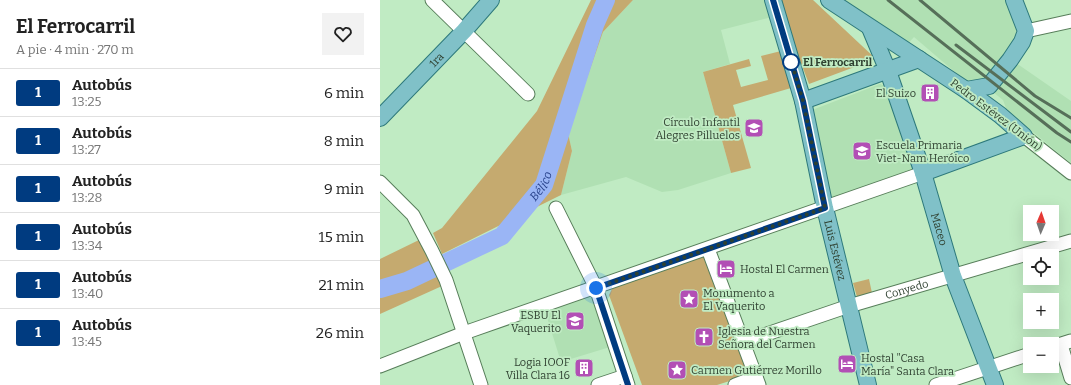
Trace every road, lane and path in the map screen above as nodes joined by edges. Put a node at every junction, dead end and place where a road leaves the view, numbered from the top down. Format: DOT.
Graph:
graph roads {
  1 [pos="432,0"];
  2 [pos="491,0"];
  3 [pos="773,0"];
  4 [pos="829,0"];
  5 [pos="1014,0"];
  6 [pos="1071,21"];
  7 [pos="870,28"];
  8 [pos="464,31"];
  9 [pos="1026,31"];
  10 [pos="919,59"];
  11 [pos="888,71"];
  12 [pos="993,82"];
  13 [pos="966,90"];
  14 [pos="528,94"];
  15 [pos="803,101"];
  16 [pos="1000,115"];
  17 [pos="380,118"];
  18 [pos="1024,136"];
  19 [pos="923,173"];
  20 [pos="1071,173"];
  21 [pos="380,182"];
  22 [pos="556,208"];
  23 [pos="825,208"];
  24 [pos="1071,241"];
  25 [pos="708,249"];
  26 [pos="953,276"];
  27 [pos="596,288"];
  28 [pos="849,306"];
  29 [pos="464,333"];
  30 [pos="743,342"];
  31 [pos="1061,344"];
  32 [pos="1023,356"];
  33 [pos="380,366"];
  34 [pos="989,368"];
  35 [pos="1071,378"];
  36 [pos="627,381"];
  37 [pos="757,381"];
  38 [pos="481,385"];
  39 [pos="598,385"];
  40 [pos="735,385"];
  41 [pos="868,385"];
  42 [pos="936,385"];
  43 [pos="995,385"];
  1 -- 8 [label="street"];
  2 -- 8 [label="main road, 1ra"];
  3 -- 15 [label="main road, Luis Estévez"];
  4 -- 7 [label="main road, Pedro Estévez (Unión)"];
  5 -- 9 [label="main road"];
  6 -- 9 [label="street"];
  7 -- 10 [label="main road, Pedro Estévez (Unión)"];
  7 -- 11 [label="main road, Maceo"];
  8 -- 14 [label="street"];
  8 -- 17 [label="main road, 1ra"];
  9 -- 12 [label="main road"];
  10 -- 11 [label="main road"];
  10 -- 13 [label="main road, Pedro Estévez (Unión)"];
  11 -- 15 [label="main road"];
  11 -- 19 [label="main road, Maceo"];
  12 -- 13 [label="main road"];
  12 -- 16 [label="main road"];
  13 -- 16 [label="main road, Pedro Estévez (Unión)"];
  15 -- 23 [label="main road, Luis Estévez"];
  16 -- 18 [label="main road, Pedro Estévez (Unión)"];
  18 -- 19 [label="main road"];
  18 -- 20 [label="street, Pedro Estévez (Unión)"];
  19 -- 23 [label="street"];
  19 -- 26 [label="main road, Maceo"];
  21 -- 29 [label="street"];
  22 -- 27 [label="street"];
  23 -- 25 [label="street"];
  23 -- 28 [label="main road, Luis Estévez"];
  24 -- 26 [label="street, Conyedo"];
  25 -- 27 [label="street"];
  25 -- 30 [label="street"];
  26 -- 28 [label="street, Conyedo"];
  26 -- 34 [label="main road, Maceo"];
  27 -- 29 [label="street"];
  27 -- 36 [label="street"];
  28 -- 30 [label="street, Conyedo"];
  28 -- 41 [label="main road, Luis Estévez"];
  29 -- 33 [label="street"];
  29 -- 38 [label="street"];
  30 -- 37 [label="street"];
  31 -- 35 [label="street"];
  32 -- 34 [label="street"];
  34 -- 42 [label="street"];
  34 -- 43 [label="main road, Maceo"];
  36 -- 39 [label="street"];
  37 -- 40 [label="street"];
}
